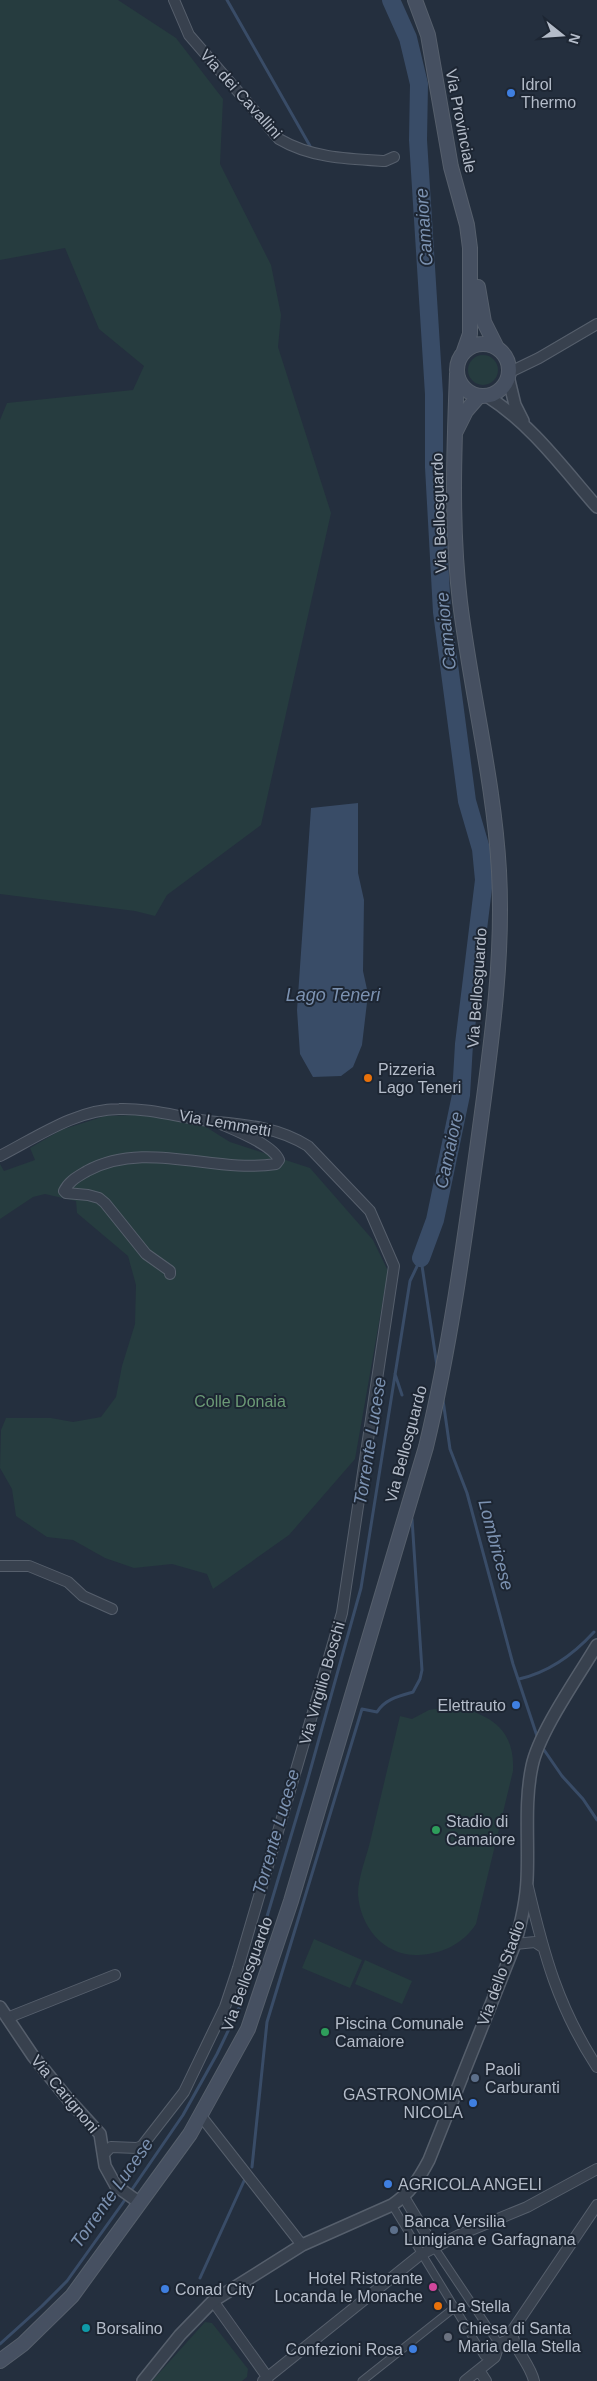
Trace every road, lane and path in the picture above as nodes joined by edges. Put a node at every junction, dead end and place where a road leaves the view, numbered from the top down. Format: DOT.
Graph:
graph roads {
  1 [pos="174,0"];
  2 [pos="415,0"];
  3 [pos="394,157"];
  4 [pos="470,248"];
  5 [pos="597,324"];
  6 [pos="497,348"];
  7 [pos="464,351"];
  8 [pos="457,374"];
  9 [pos="508,374"];
  10 [pos="483,396"];
  11 [pos="524,425"];
  12 [pos="454,434"];
  13 [pos="597,506"];
  14 [pos="216,1122"];
  15 [pos="0,1156"];
  16 [pos="394,1266"];
  17 [pos="170,1274"];
  18 [pos="0,1566"];
  19 [pos="112,1609"];
  20 [pos="597,1645"];
  21 [pos="527,1881"];
  22 [pos="515,1944"];
  23 [pos="541,1946"];
  24 [pos="115,1975"];
  25 [pos="0,2007"];
  26 [pos="7,2018"];
  27 [pos="596,2063"];
  28 [pos="201,2116"];
  29 [pos="104,2154"];
  30 [pos="597,2170"];
  31 [pos="404,2197"];
  32 [pos="140,2203"];
  33 [pos="392,2205"];
  34 [pos="597,2205"];
  35 [pos="302,2245"];
  36 [pos="434,2247"];
  37 [pos="420,2255"];
  38 [pos="212,2301"];
  39 [pos="454,2308"];
  40 [pos="512,2338"];
  41 [pos="499,2344"];
  42 [pos="0,2361"];
  43 [pos="479,2370"];
  44 [pos="267,2380"];
  45 [pos="143,2381"];
  46 [pos="362,2381"];
  47 [pos="465,2381"];
  48 [pos="486,2381"];
  49 [pos="534,2381"];
  1 -- 3 [label="street, Via dei Cavallini"];
  2 -- 4 [label="main road, Via Provinciale"];
  4 -- 6 [label="main road, Via Provinciale"];
  4 -- 7 [label="main road, Via Provinciale"];
  5 -- 9 [label="street"];
  6 -- 7 [label="main road"];
  6 -- 9 [label="main road, Via Provinciale"];
  7 -- 8 [label="main road, Via Provinciale"];
  8 -- 10 [label="main road, Via Provinciale"];
  8 -- 12 [label="main road, Via Provinciale"];
  9 -- 10 [label="main road"];
  9 -- 11 [label="street, Via Provinciale"];
  10 -- 11 [label="street, Via Provinciale"];
  10 -- 12 [label="main road"];
  11 -- 13 [label="street, Via Provinciale"];
  12 -- 28 [label="main road, Via Bellosguardo"];
  14 -- 15 [label="street, Via Lemmetti"];
  14 -- 16 [label="street, Via Lemmetti"];
  14 -- 17 [label="street"];
  16 -- 29 [label="street, Via Virgilio Boschi"];
  18 -- 19 [label="street"];
  20 -- 21 [label="street, Via dello Stadio"];
  21 -- 22 [label="street, Via dello Stadio"];
  21 -- 23 [label="street"];
  22 -- 23 [label="street"];
  22 -- 31 [label="street, Via dello Stadio"];
  23 -- 27 [label="street"];
  24 -- 26 [label="street"];
  25 -- 26 [label="street, Via Carignoni"];
  26 -- 29 [label="street, Via Carignoni"];
  28 -- 32 [label="main road, Via Bellosguardo"];
  28 -- 35 [label="street"];
  29 -- 32 [label="street, Via Carignoni"];
  30 -- 36 [label="street"];
  31 -- 33 [label="street, Via dello Stadio"];
  31 -- 36 [label="street"];
  32 -- 42 [label="main road, Via Bellosguardo"];
  33 -- 35 [label="street, Via dello Stadio"];
  33 -- 37 [label="street"];
  34 -- 40 [label="street"];
  35 -- 38 [label="street, Via dello Stadio"];
  36 -- 37 [label="street"];
  36 -- 41 [label="street"];
  37 -- 39 [label="street"];
  37 -- 44 [label="street"];
  38 -- 44 [label="street"];
  38 -- 45 [label="street, Via dello Stadio"];
  39 -- 41 [label="street"];
  39 -- 46 [label="street"];
  40 -- 41 [label="street"];
  40 -- 49 [label="street"];
  41 -- 43 [label="street"];
  43 -- 47 [label="street"];
  43 -- 48 [label="street"];
}
